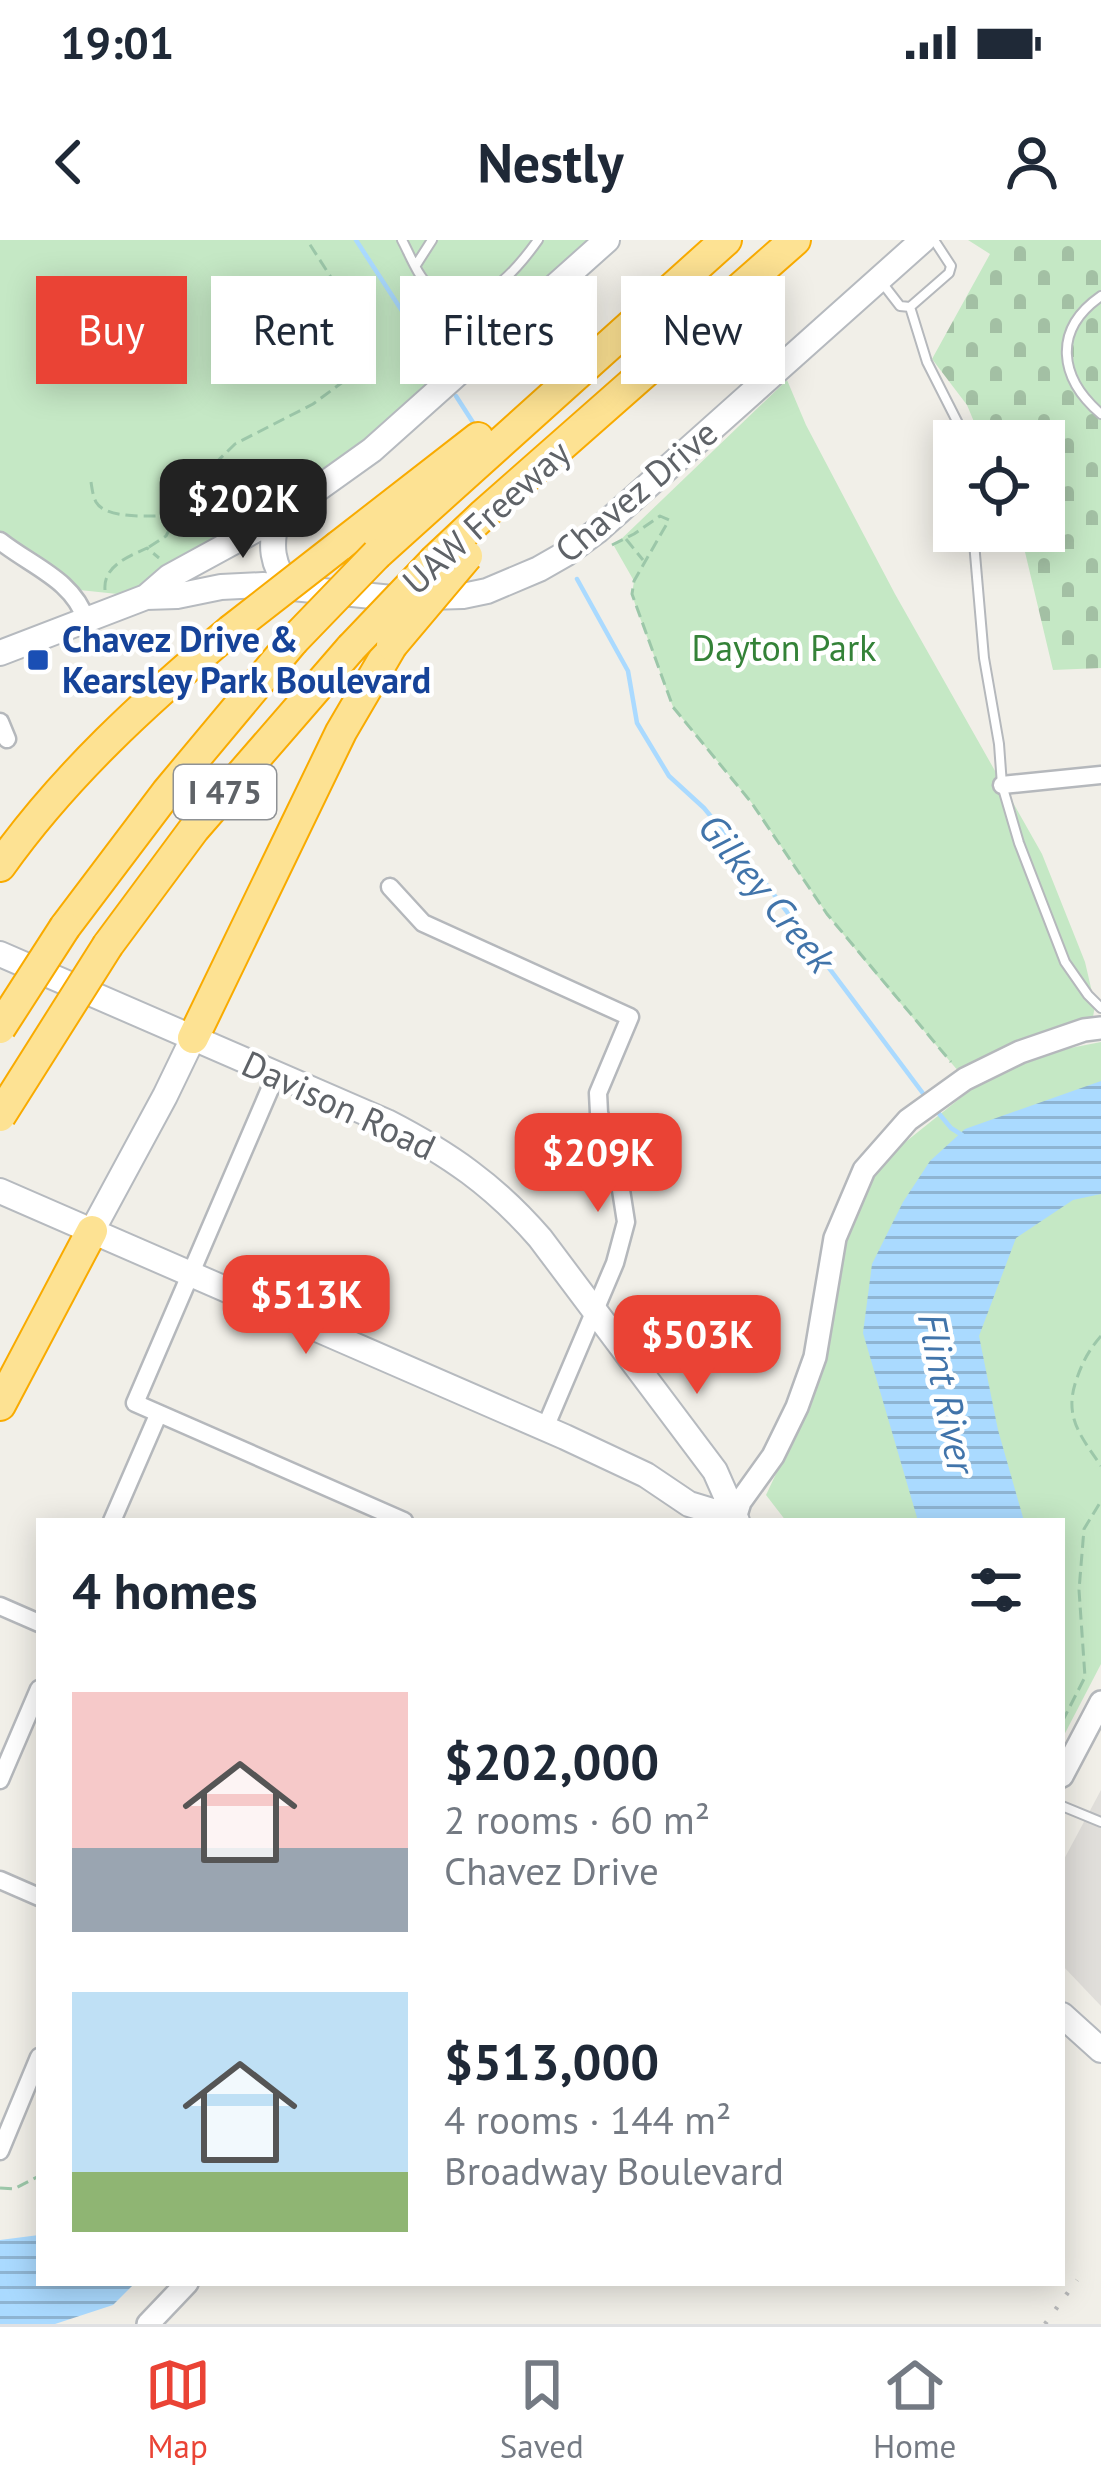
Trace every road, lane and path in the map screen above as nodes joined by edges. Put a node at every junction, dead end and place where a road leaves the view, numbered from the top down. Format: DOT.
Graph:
graph roads {
  1 [pos="307,240"];
  2 [pos="401,240"];
  3 [pos="432,240"];
  4 [pos="538,240"];
  5 [pos="607,240"];
  6 [pos="726,240"];
  7 [pos="795,240"];
  8 [pos="923,240"];
  9 [pos="934,240"];
  10 [pos="416,266"];
  11 [pos="686,276"];
  12 [pos="879,278"];
  13 [pos="1101,296"];
  14 [pos="910,308"];
  15 [pos="621,333"];
  16 [pos="621,334"];
  17 [pos="1101,414"];
  18 [pos="956,420"];
  19 [pos="565,445"];
  20 [pos="91,482"];
  21 [pos="176,515"];
  22 [pos="277,518"];
  23 [pos="626,539"];
  24 [pos="0,541"];
  25 [pos="606,542"];
  26 [pos="147,548"];
  27 [pos="975,552"];
  28 [pos="644,561"];
  29 [pos="169,577"];
  30 [pos="290,588"];
  31 [pos="105,593"];
  32 [pos="146,597"];
  33 [pos="86,620"];
  34 [pos="0,653"];
  35 [pos="1101,775"];
  36 [pos="1002,785"];
  37 [pos="0,866"];
  38 [pos="390,887"];
  39 [pos="0,954"];
  40 [pos="1101,1008"];
  41 [pos="0,1028"];
  42 [pos="1101,1028"];
  43 [pos="193,1038"];
  44 [pos="277,1075"];
  45 [pos="958,1084"];
  46 [pos="0,1116"];
  47 [pos="0,1190"];
  48 [pos="92,1231"];
  49 [pos="192,1275"];
  50 [pos="596,1313"];
  51 [pos="1101,1336"];
  52 [pos="0,1405"];
  53 [pos="158,1415"];
  54 [pos="545,1428"];
  55 [pos="1101,1466"];
  56 [pos="1101,1501"];
  57 [pos="113,1518"];
  58 [pos="397,1518"];
  59 [pos="729,1518"];
  60 [pos="734,1518"];
  61 [pos="736,1518"];
  62 [pos="0,1606"];
  63 [pos="36,1622"];
  64 [pos="36,1696"];
  65 [pos="1101,1702"];
  66 [pos="1065,1716"];
  67 [pos="1065,1770"];
  68 [pos="0,1780"];
  69 [pos="1065,1807"];
  70 [pos="1101,1822"];
  71 [pos="0,1880"];
  72 [pos="36,1896"];
  73 [pos="1065,2018"];
  74 [pos="1101,2050"];
  75 [pos="36,2064"];
  76 [pos="0,2151"];
  77 [pos="36,2178"];
  78 [pos="0,2188"];
  79 [pos="184,2286"];
  80 [pos="148,2324"];
  1 -- 21 [label="path"];
  2 -- 10 [label="lane"];
  3 -- 10 [label="lane"];
  4 -- 10 [label="lane"];
  5 -- 22 [label="main road, Chavez Drive"];
  6 -- 11 [label="highway, UAW Freeway / I 475"];
  7 -- 19 [label="highway, UAW Freeway / I 475"];
  8 -- 12 [label="main road, Chavez Drive"];
  9 -- 14 [label="lane"];
  12 -- 14 [label="lane"];
  12 -- 30 [label="main road, Chavez Drive"];
  13 -- 17 [label="lane"];
  14 -- 18 [label="lane"];
  15 -- 37 [label="highway, bridge"];
  16 -- 41 [label="highway, UAW Freeway / I 475, bridge"];
  19 -- 43 [label="highway, bridge"];
  19 -- 46 [label="highway, UAW Freeway / I 475, bridge"];
  20 -- 21 [label="path"];
  21 -- 26 [label="path"];
  22 -- 29 [label="main road, Chavez Drive"];
  22 -- 30 [label="main road"];
  23 -- 25 [label="path"];
  23 -- 28 [label="path"];
  23 -- 28 [label="path"];
  24 -- 33 [label="street"];
  26 -- 29 [label="path"];
  26 -- 31 [label="path"];
  27 -- 36 [label="lane"];
  28 -- 45 [label="path"];
  29 -- 32 [label="main road, Chavez Drive"];
  30 -- 32 [label="main road, Chavez Drive"];
  32 -- 33 [label="main road, Chavez Drive"];
  33 -- 34 [label="main road, Chavez Drive"];
  35 -- 36 [label="street"];
  36 -- 40 [label="lane"];
  38 -- 50 [label="street"];
  39 -- 43 [label="main road, Davison Road"];
  42 -- 45 [label="street"];
  43 -- 44 [label="main road, Davison Road"];
  43 -- 48 [label="main road"];
  44 -- 49 [label="street"];
  44 -- 50 [label="main road, Davison Road"];
  45 -- 61 [label="street"];
  47 -- 48 [label="main road"];
  48 -- 49 [label="main road"];
  48 -- 52 [label="highway"];
  49 -- 53 [label="street"];
  49 -- 54 [label="main road"];
  50 -- 54 [label="street"];
  50 -- 60 [label="main road, Davison Road"];
  51 -- 55 [label="path"];
  53 -- 57 [label="street"];
  53 -- 58 [label="street"];
  54 -- 59 [label="main road"];
  56 -- 66 [label="path"];
  62 -- 63 [label="street"];
  64 -- 68 [label="street"];
  65 -- 67 [label="street"];
  69 -- 70 [label="lane"];
  71 -- 72 [label="street"];
  73 -- 74 [label="main road"];
  75 -- 76 [label="street"];
  77 -- 78 [label="path"];
  79 -- 80 [label="street"];
}
